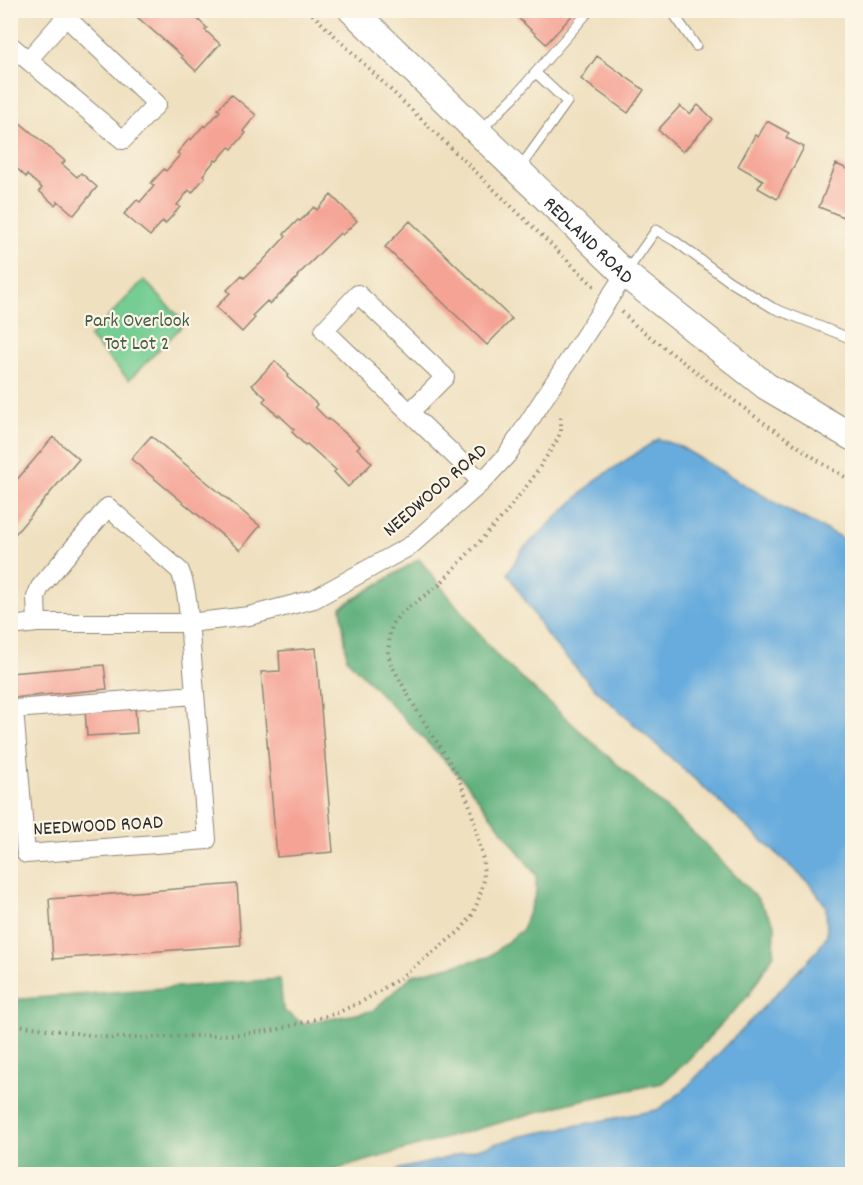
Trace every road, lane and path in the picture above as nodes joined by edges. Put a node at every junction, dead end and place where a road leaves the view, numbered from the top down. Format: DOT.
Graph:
graph roads {
  1 [pos="352,10"];
  2 [pos="590,10"];
  3 [pos="671,10"];
  4 [pos="10,45"];
  5 [pos="696,46"];
  6 [pos="28,60"];
  7 [pos="536,73"];
  8 [pos="479,133"];
  9 [pos="518,171"];
  10 [pos="625,274"];
  11 [pos="852,339"];
  12 [pos="410,412"];
  13 [pos="561,417"];
  14 [pos="852,437"];
  15 [pos="482,482"];
  16 [pos="37,623"];
  17 [pos="189,623"];
  18 [pos="10,626"];
  19 [pos="195,695"];
  20 [pos="10,1024"];
  1 -- 8 [label="main road, REDLAND ROAD"];
  2 -- 7 [label="lane"];
  3 -- 5 [label="lane"];
  4 -- 6 [label="street"];
  6 -- 6 [label="street"];
  7 -- 8 [label="lane"];
  7 -- 9 [label="lane"];
  8 -- 9 [label="main road, REDLAND ROAD"];
  9 -- 10 [label="main road, REDLAND ROAD"];
  10 -- 11 [label="lane"];
  10 -- 14 [label="main road, REDLAND ROAD"];
  10 -- 15 [label="street, NEEDWOOD ROAD"];
  12 -- 12 [label="street"];
  12 -- 15 [label="street"];
  13 -- 20 [label="path"];
  15 -- 17 [label="street, NEEDWOOD ROAD"];
  16 -- 17 [label="street, NEEDWOOD ROAD"];
  16 -- 17 [label="street"];
  16 -- 18 [label="street, NEEDWOOD ROAD"];
  17 -- 19 [label="street, NEEDWOOD ROAD"];
  19 -- 19 [label="street, NEEDWOOD ROAD"];
}
